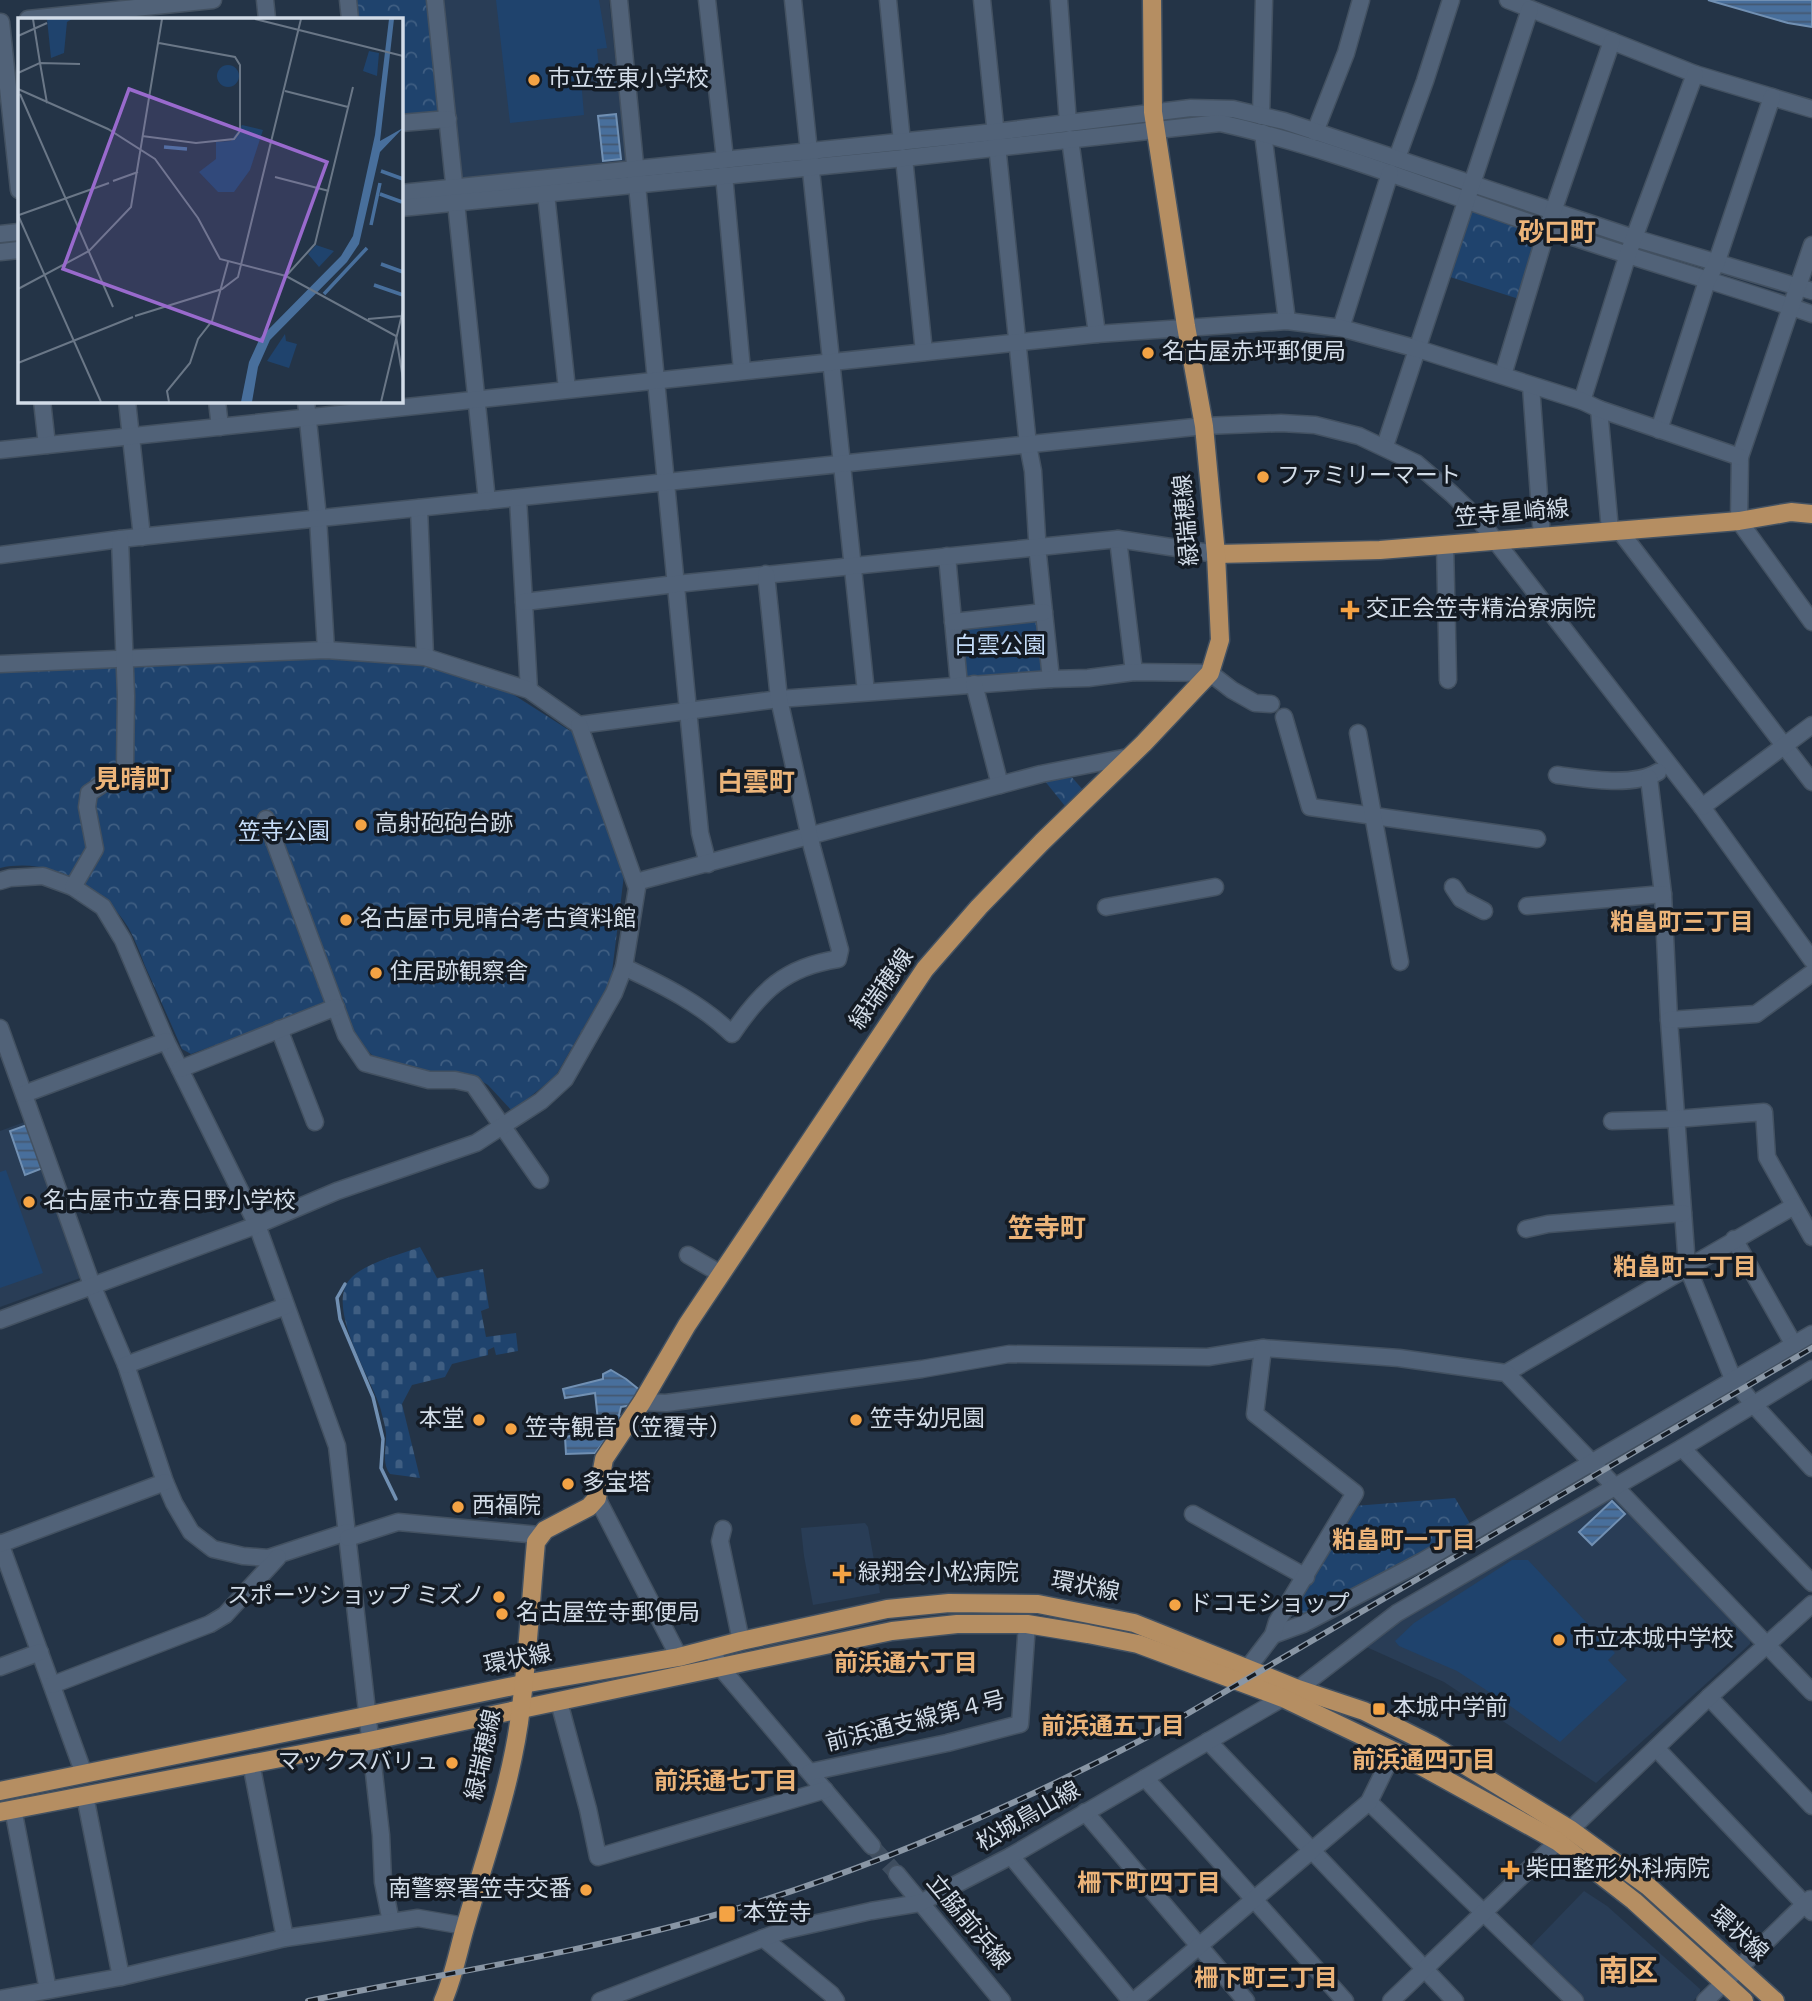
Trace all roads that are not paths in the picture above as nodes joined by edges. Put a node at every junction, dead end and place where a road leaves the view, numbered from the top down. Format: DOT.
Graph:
graph roads {
  1 [pos="213,0"];
  2 [pos="265,0"];
  3 [pos="348,0"];
  4 [pos="435,0"];
  5 [pos="619,0"];
  6 [pos="706,0"];
  7 [pos="793,0"];
  8 [pos="888,0"];
  9 [pos="982,0"];
  10 [pos="1059,0"];
  11 [pos="1152,0"];
  12 [pos="1264,0"];
  13 [pos="1361,0"];
  14 [pos="1451,0"];
  15 [pos="1508,0"];
  16 [pos="1530,9"];
  17 [pos="88,11"];
  18 [pos="174,12"];
  19 [pos="35,18"];
  20 [pos="267,18"];
  21 [pos="351,18"];
  22 [pos="1,22"];
  23 [pos="1612,41"];
  24 [pos="1695,74"];
  25 [pos="1772,97"];
  26 [pos="1812,109"];
  27 [pos="1153,112"];
  28 [pos="1261,116"];
  29 [pos="448,118"];
  30 [pos="402,123"];
  31 [pos="1069,131"];
  32 [pos="1155,131"];
  33 [pos="1315,132"];
  34 [pos="1263,133"];
  35 [pos="996,139"];
  36 [pos="808,150"];
  37 [pos="903,150"];
  38 [pos="1394,165"];
  39 [pos="725,167"];
  40 [pos="810,167"];
  41 [pos="638,176"];
  42 [pos="18,181"];
  43 [pos="1472,183"];
  44 [pos="402,193"];
  45 [pos="546,194"];
  46 [pos="455,195"];
  47 [pos="1467,200"];
  48 [pos="402,208"];
  49 [pos="1553,210"];
  50 [pos="1547,229"];
  51 [pos="18,232"];
  52 [pos="0,234"];
  53 [pos="1634,238"];
  54 [pos="1812,245"];
  55 [pos="18,250"];
  56 [pos="0,252"];
  57 [pos="1628,254"];
  58 [pos="1716,264"];
  59 [pos="1707,281"];
  60 [pos="1805,288"];
  61 [pos="1791,306"];
  62 [pos="1812,314"];
  63 [pos="1287,321"];
  64 [pos="1186,326"];
  65 [pos="1341,328"];
  66 [pos="1097,334"];
  67 [pos="1018,343"];
  68 [pos="1418,349"];
  69 [pos="924,352"];
  70 [pos="831,362"];
  71 [pos="742,370"];
  72 [pos="1503,375"];
  73 [pos="657,380"];
  74 [pos="1531,386"];
  75 [pos="567,389"];
  76 [pos="476,399"];
  77 [pos="1582,401"];
  78 [pos="42,402"];
  79 [pos="127,402"];
  80 [pos="217,402"];
  81 [pos="306,402"];
  82 [pos="393,404"];
  83 [pos="1599,409"];
  84 [pos="309,418"];
  85 [pos="1204,426"];
  86 [pos="220,427"];
  87 [pos="1659,429"];
  88 [pos="131,436"];
  89 [pos="47,445"];
  90 [pos="1028,445"];
  91 [pos="1385,446"];
  92 [pos="0,450"];
  93 [pos="1740,457"];
  94 [pos="841,464"];
  95 [pos="666,482"];
  96 [pos="518,498"];
  97 [pos="487,501"];
  98 [pos="418,508"];
  99 [pos="1812,514"];
  100 [pos="318,518"];
  101 [pos="1739,522"];
  102 [pos="1615,530"];
  103 [pos="142,537"];
  104 [pos="1542,537"];
  105 [pos="120,539"];
  106 [pos="1118,539"];
  107 [pos="1496,541"];
  108 [pos="1446,545"];
  109 [pos="1038,547"];
  110 [pos="1216,554"];
  111 [pos="0,555"];
  112 [pos="947,556"];
  113 [pos="852,566"];
  114 [pos="766,574"];
  115 [pos="677,584"];
  116 [pos="524,602"];
  117 [pos="1044,611"];
  118 [pos="953,622"];
  119 [pos="1812,622"];
  120 [pos="326,650"];
  121 [pos="425,657"];
  122 [pos="125,659"];
  123 [pos="0,664"];
  124 [pos="1134,671"];
  125 [pos="1210,673"];
  126 [pos="1051,679"];
  127 [pos="1448,680"];
  128 [pos="967,685"];
  129 [pos="529,690"];
  130 [pos="866,692"];
  131 [pos="779,699"];
  132 [pos="1271,704"];
  133 [pos="687,711"];
  134 [pos="1284,717"];
  135 [pos="579,725"];
  136 [pos="1812,725"];
  137 [pos="1358,733"];
  138 [pos="1784,745"];
  139 [pos="1128,757"];
  140 [pos="1669,765"];
  141 [pos="1557,775"];
  142 [pos="1649,778"];
  143 [pos="1812,782"];
  144 [pos="1000,785"];
  145 [pos="1702,807"];
  146 [pos="1372,814"];
  147 [pos="265,819"];
  148 [pos="810,836"];
  149 [pos="1537,839"];
  150 [pos="708,864"];
  151 [pos="0,881"];
  152 [pos="636,882"];
  153 [pos="73,887"];
  154 [pos="1215,887"];
  155 [pos="1453,887"];
  156 [pos="1663,894"];
  157 [pos="1527,906"];
  158 [pos="1106,907"];
  159 [pos="1484,911"];
  160 [pos="1812,960"];
  161 [pos="1400,962"];
  162 [pos="624,967"];
  163 [pos="1812,973"];
  164 [pos="336,1007"];
  165 [pos="1669,1020"];
  166 [pos="0,1028"];
  167 [pos="279,1029"];
  168 [pos="166,1041"];
  169 [pos="180,1069"];
  170 [pos="23,1094"];
  171 [pos="1676,1119"];
  172 [pos="1612,1121"];
  173 [pos="314,1122"];
  174 [pos="503,1126"];
  175 [pos="540,1180"];
  176 [pos="1794,1206"];
  177 [pos="1683,1213"];
  178 [pos="257,1225"];
  179 [pos="1526,1229"];
  180 [pos="1812,1237"];
  181 [pos="1734,1239"];
  182 [pos="688,1255"];
  183 [pos="1687,1266"];
  184 [pos="721,1274"];
  185 [pos="92,1285"];
  186 [pos="286,1306"];
  187 [pos="0,1320"];
  188 [pos="1812,1334"];
  189 [pos="1794,1345"];
  190 [pos="1263,1348"];
  191 [pos="126,1365"];
  192 [pos="1812,1369"];
  193 [pos="1506,1373"];
  194 [pos="1733,1379"];
  195 [pos="642,1402"];
  196 [pos="1754,1405"];
  197 [pos="1682,1448"];
  198 [pos="1592,1462"];
  199 [pos="1812,1468"];
  200 [pos="165,1482"];
  201 [pos="1615,1486"];
  202 [pos="597,1497"];
  203 [pos="1193,1514"];
  204 [pos="723,1529"];
  205 [pos="348,1535"];
  206 [pos="540,1535"];
  207 [pos="0,1543"];
  208 [pos="278,1557"];
  209 [pos="1306,1577"];
  210 [pos="1812,1583"];
  211 [pos="1812,1604"];
  212 [pos="1027,1624"];
  213 [pos="1273,1635"];
  214 [pos="741,1641"];
  215 [pos="1766,1644"];
  216 [pos="711,1649"];
  217 [pos="40,1652"];
  218 [pos="679,1657"];
  219 [pos="0,1667"];
  220 [pos="721,1668"];
  221 [pos="1247,1669"];
  222 [pos="523,1684"];
  223 [pos="52,1685"];
  224 [pos="1812,1692"];
  225 [pos="1290,1694"];
  226 [pos="1709,1697"];
  227 [pos="559,1702"];
  228 [pos="521,1708"];
  229 [pos="366,1716"];
  230 [pos="369,1741"];
  231 [pos="1208,1741"];
  232 [pos="1657,1748"];
  233 [pos="1394,1751"];
  234 [pos="251,1763"];
  235 [pos="810,1772"];
  236 [pos="84,1774"];
  237 [pos="1145,1778"];
  238 [pos="825,1790"];
  239 [pos="0,1791"];
  240 [pos="85,1796"];
  241 [pos="1369,1802"];
  242 [pos="1812,1806"];
  243 [pos="6,1810"];
  244 [pos="1084,1812"];
  245 [pos="1564,1836"];
  246 [pos="872,1846"];
  247 [pos="1312,1852"];
  248 [pos="1011,1856"];
  249 [pos="897,1874"];
  250 [pos="1254,1899"];
  251 [pos="920,1903"];
  252 [pos="1810,1904"];
  253 [pos="1485,1911"];
  254 [pos="391,1922"];
  255 [pos="466,1926"];
  256 [pos="285,1938"];
  257 [pos="763,1938"];
  258 [pos="1199,1947"];
  259 [pos="1425,1969"];
  260 [pos="1739,1969"];
  261 [pos="121,1977"];
  262 [pos="1724,1983"];
  263 [pos="48,1990"];
  264 [pos="0,1999"];
  265 [pos="443,2001"];
  266 [pos="600,2001"];
  267 [pos="836,2001"];
  268 [pos="1002,2001"];
  269 [pos="1132,2001"];
  270 [pos="1246,2001"];
  271 [pos="1345,2001"];
  272 [pos="1391,2001"];
  273 [pos="1455,2001"];
  274 [pos="1575,2001"];
  275 [pos="1705,2001"];
  276 [pos="1744,2001"];
  277 [pos="1775,2001"];
  1 -- 18 [label="street"];
  2 -- 20 [label="street"];
  3 -- 21 [label="street"];
  4 -- 29 [label="street"];
  5 -- 41 [label="street"];
  6 -- 39 [label="street"];
  7 -- 36 [label="street"];
  8 -- 37 [label="street"];
  9 -- 35 [label="street"];
  10 -- 31 [label="street"];
  11 -- 27 [label="main road, 緑瑞穂線"];
  12 -- 28 [label="street"];
  13 -- 33 [label="street"];
  14 -- 38 [label="street"];
  15 -- 16 [label="street"];
  16 -- 23 [label="street"];
  16 -- 43 [label="street"];
  17 -- 18 [label="street"];
  17 -- 19 [label="street"];
  22 -- 42 [label="street"];
  23 -- 24 [label="street"];
  23 -- 49 [label="street"];
  24 -- 25 [label="street"];
  24 -- 53 [label="street"];
  25 -- 26 [label="street"];
  25 -- 58 [label="street"];
  27 -- 28 [label="street"];
  27 -- 31 [label="street"];
  27 -- 32 [label="main road, 緑瑞穂線"];
  28 -- 33 [label="street"];
  29 -- 30 [label="street"];
  29 -- 46 [label="street"];
  31 -- 32 [label="street"];
  31 -- 35 [label="street"];
  31 -- 66 [label="street"];
  32 -- 34 [label="street"];
  32 -- 64 [label="main road, 緑瑞穂線"];
  33 -- 38 [label="street"];
  34 -- 38 [label="street"];
  34 -- 63 [label="street"];
  35 -- 37 [label="street"];
  35 -- 67 [label="street"];
  36 -- 37 [label="street"];
  36 -- 39 [label="street"];
  36 -- 40 [label="street"];
  37 -- 40 [label="street"];
  37 -- 69 [label="street"];
  38 -- 43 [label="street"];
  38 -- 47 [label="street"];
  38 -- 65 [label="street"];
  39 -- 40 [label="street"];
  39 -- 41 [label="street"];
  39 -- 71 [label="street"];
  40 -- 70 [label="street"];
  41 -- 45 [label="street"];
  41 -- 46 [label="street"];
  41 -- 73 [label="street"];
  43 -- 47 [label="street"];
  43 -- 49 [label="street"];
  44 -- 46 [label="street"];
  45 -- 46 [label="street"];
  45 -- 75 [label="street"];
  46 -- 48 [label="street"];
  46 -- 76 [label="street"];
  47 -- 50 [label="street"];
  47 -- 68 [label="street"];
  49 -- 50 [label="street"];
  49 -- 53 [label="street"];
  50 -- 57 [label="street"];
  50 -- 72 [label="street"];
  51 -- 52 [label="street"];
  53 -- 57 [label="street"];
  53 -- 58 [label="street"];
  54 -- 60 [label="street"];
  55 -- 56 [label="street"];
  57 -- 59 [label="street"];
  57 -- 77 [label="street"];
  58 -- 59 [label="street"];
  58 -- 60 [label="street"];
  59 -- 61 [label="street"];
  59 -- 87 [label="street"];
  60 -- 61 [label="street"];
  61 -- 62 [label="street"];
  61 -- 93 [label="street"];
  63 -- 64 [label="street"];
  63 -- 65 [label="street"];
  64 -- 66 [label="street"];
  64 -- 85 [label="main road, 緑瑞穂線"];
  65 -- 68 [label="street"];
  66 -- 67 [label="street"];
  67 -- 69 [label="street"];
  67 -- 90 [label="street"];
  68 -- 72 [label="street"];
  68 -- 91 [label="street"];
  69 -- 70 [label="street"];
  70 -- 71 [label="street"];
  70 -- 94 [label="street"];
  71 -- 73 [label="street"];
  72 -- 74 [label="street"];
  73 -- 75 [label="street"];
  73 -- 95 [label="street"];
  74 -- 77 [label="street"];
  74 -- 104 [label="street"];
  75 -- 76 [label="street"];
  76 -- 82 [label="street"];
  76 -- 97 [label="street"];
  77 -- 83 [label="street"];
  78 -- 89 [label="street"];
  79 -- 88 [label="street"];
  80 -- 86 [label="street"];
  81 -- 84 [label="street"];
  82 -- 84 [label="street"];
  83 -- 87 [label="street"];
  83 -- 102 [label="street"];
  84 -- 86 [label="street"];
  84 -- 100 [label="street"];
  85 -- 90 [label="street"];
  85 -- 91 [label="street"];
  85 -- 110 [label="main road, 緑瑞穂線"];
  86 -- 88 [label="street"];
  87 -- 93 [label="street"];
  88 -- 89 [label="street"];
  88 -- 103 [label="street"];
  89 -- 92 [label="street"];
  90 -- 94 [label="street"];
  90 -- 109 [label="street"];
  91 -- 107 [label="street"];
  93 -- 101 [label="street"];
  94 -- 95 [label="street"];
  94 -- 113 [label="street"];
  95 -- 96 [label="street"];
  95 -- 115 [label="street"];
  96 -- 97 [label="street"];
  96 -- 116 [label="street"];
  97 -- 98 [label="street"];
  98 -- 100 [label="street"];
  98 -- 121 [label="street"];
  99 -- 101 [label="main road, 笠寺星崎線"];
  100 -- 103 [label="street"];
  100 -- 120 [label="street"];
  101 -- 102 [label="main road, 笠寺星崎線"];
  101 -- 119 [label="street"];
  102 -- 104 [label="main road, 笠寺星崎線"];
  102 -- 138 [label="street"];
  103 -- 105 [label="street"];
  104 -- 107 [label="main road, 笠寺星崎線"];
  105 -- 111 [label="street"];
  105 -- 122 [label="street"];
  106 -- 109 [label="street"];
  106 -- 110 [label="street"];
  106 -- 124 [label="street"];
  107 -- 108 [label="main road, 笠寺星崎線"];
  107 -- 140 [label="street"];
  108 -- 110 [label="main road, 笠寺星崎線"];
  108 -- 127 [label="street"];
  109 -- 112 [label="street"];
  109 -- 117 [label="street"];
  110 -- 125 [label="main road, 緑瑞穂線"];
  112 -- 113 [label="street"];
  112 -- 118 [label="street"];
  113 -- 114 [label="street"];
  113 -- 130 [label="street"];
  114 -- 115 [label="street"];
  114 -- 131 [label="street"];
  115 -- 116 [label="street"];
  115 -- 133 [label="street"];
  116 -- 129 [label="street"];
  117 -- 118 [label="street"];
  117 -- 126 [label="street"];
  118 -- 128 [label="street"];
  120 -- 121 [label="street"];
  120 -- 122 [label="street"];
  121 -- 129 [label="street"];
  122 -- 123 [label="street"];
  122 -- 153 [label="street"];
  124 -- 125 [label="street"];
  124 -- 126 [label="street"];
  125 -- 132 [label="street"];
  125 -- 139 [label="main road, 緑瑞穂線"];
  126 -- 128 [label="street"];
  128 -- 130 [label="street"];
  128 -- 144 [label="street"];
  129 -- 135 [label="street"];
  130 -- 131 [label="street"];
  131 -- 133 [label="street"];
  131 -- 148 [label="street"];
  133 -- 135 [label="street"];
  133 -- 150 [label="street"];
  134 -- 146 [label="street"];
  135 -- 152 [label="street"];
  136 -- 138 [label="street"];
  137 -- 146 [label="street"];
  138 -- 143 [label="street"];
  138 -- 145 [label="street"];
  139 -- 144 [label="street"];
  139 -- 184 [label="main road, 緑瑞穂線"];
  140 -- 142 [label="street"];
  140 -- 145 [label="street"];
  141 -- 142 [label="street"];
  142 -- 156 [label="street"];
  144 -- 148 [label="street"];
  145 -- 160 [label="street"];
  146 -- 149 [label="street"];
  146 -- 161 [label="street"];
  147 -- 164 [label="street"];
  148 -- 150 [label="street"];
  148 -- 162 [label="street"];
  150 -- 152 [label="street"];
  151 -- 153 [label="street"];
  152 -- 162 [label="street"];
  153 -- 168 [label="street"];
  154 -- 158 [label="street"];
  155 -- 159 [label="street"];
  156 -- 157 [label="street"];
  156 -- 165 [label="street"];
  162 -- 174 [label="street"];
  163 -- 165 [label="street"];
  164 -- 167 [label="street"];
  164 -- 174 [label="street"];
  165 -- 171 [label="street"];
  166 -- 170 [label="street"];
  167 -- 169 [label="street"];
  167 -- 173 [label="street"];
  168 -- 169 [label="street"];
  168 -- 170 [label="street"];
  169 -- 178 [label="street"];
  170 -- 185 [label="street"];
  171 -- 172 [label="street"];
  171 -- 176 [label="street"];
  171 -- 177 [label="street"];
  174 -- 175 [label="street"];
  174 -- 178 [label="street"];
  176 -- 180 [label="street"];
  176 -- 181 [label="street"];
  177 -- 179 [label="street"];
  177 -- 183 [label="street"];
  178 -- 185 [label="street"];
  178 -- 186 [label="street"];
  181 -- 183 [label="street"];
  181 -- 189 [label="street"];
  182 -- 184 [label="street"];
  183 -- 193 [label="street"];
  183 -- 194 [label="street"];
  184 -- 195 [label="main road, 緑瑞穂線"];
  185 -- 187 [label="street"];
  185 -- 191 [label="street"];
  186 -- 191 [label="street"];
  186 -- 205 [label="street"];
  188 -- 189 [label="street"];
  189 -- 194 [label="street"];
  190 -- 193 [label="street"];
  190 -- 195 [label="street"];
  190 -- 209 [label="street"];
  191 -- 200 [label="street"];
  192 -- 196 [label="street, 松城鳥山線"];
  193 -- 198 [label="street"];
  194 -- 196 [label="street"];
  194 -- 198 [label="street"];
  195 -- 202 [label="main road, 緑瑞穂線"];
  196 -- 197 [label="street, 松城鳥山線"];
  196 -- 199 [label="street"];
  197 -- 201 [label="street, 松城鳥山線"];
  197 -- 210 [label="street"];
  198 -- 201 [label="street"];
  198 -- 213 [label="street"];
  200 -- 207 [label="street"];
  200 -- 208 [label="street"];
  201 -- 215 [label="street"];
  201 -- 225 [label="street, 松城鳥山線"];
  202 -- 206 [label="main road"];
  202 -- 218 [label="street"];
  203 -- 209 [label="street"];
  204 -- 214 [label="street"];
  205 -- 206 [label="street"];
  205 -- 208 [label="street"];
  205 -- 229 [label="street"];
  206 -- 222 [label="main road, 緑瑞穂線"];
  207 -- 217 [label="street"];
  208 -- 223 [label="street"];
  209 -- 213 [label="street"];
  211 -- 215 [label="street"];
  212 -- 220 [label="main road, 環状線"];
  212 -- 225 [label="main road, 環状線"];
  212 -- 235 [label="street, 前浜通支線第４号"];
  213 -- 221 [label="street"];
  214 -- 216 [label="main road, 環状線"];
  214 -- 221 [label="main road, 環状線"];
  215 -- 224 [label="street"];
  215 -- 226 [label="street"];
  216 -- 218 [label="main road, 環状線"];
  216 -- 220 [label="street"];
  217 -- 219 [label="street"];
  217 -- 223 [label="street"];
  218 -- 222 [label="main road, 環状線"];
  220 -- 227 [label="main road, 環状線"];
  220 -- 235 [label="street"];
  221 -- 225 [label="main road, 環状線"];
  222 -- 228 [label="main road, 緑瑞穂線"];
  222 -- 229 [label="main road, 環状線"];
  223 -- 236 [label="street"];
  225 -- 231 [label="street, 松城鳥山線"];
  225 -- 233 [label="main road, 環状線"];
  225 -- 245 [label="main road, 環状線"];
  226 -- 232 [label="street"];
  226 -- 242 [label="street"];
  227 -- 228 [label="main road, 環状線"];
  227 -- 238 [label="street, 前浜通支線第４号"];
  228 -- 230 [label="main road, 環状線"];
  228 -- 255 [label="main road, 緑瑞穂線"];
  229 -- 230 [label="street"];
  229 -- 236 [label="main road, 環状線"];
  230 -- 234 [label="main road, 環状線"];
  230 -- 254 [label="street"];
  231 -- 237 [label="street, 松城鳥山線"];
  231 -- 247 [label="street"];
  232 -- 245 [label="street"];
  232 -- 252 [label="street"];
  233 -- 241 [label="street"];
  233 -- 245 [label="main road, 環状線"];
  234 -- 240 [label="main road, 環状線"];
  234 -- 256 [label="street"];
  235 -- 238 [label="street"];
  236 -- 239 [label="main road, 環状線"];
  237 -- 244 [label="street, 松城鳥山線"];
  237 -- 250 [label="street"];
  238 -- 246 [label="street"];
  240 -- 243 [label="main road, 環状線"];
  240 -- 261 [label="street"];
  241 -- 247 [label="street"];
  241 -- 253 [label="street"];
  243 -- 263 [label="street"];
  244 -- 248 [label="street, 松城鳥山線"];
  244 -- 258 [label="street"];
  245 -- 253 [label="street"];
  245 -- 260 [label="main road, 環状線"];
  245 -- 262 [label="main road, 環状線"];
  247 -- 250 [label="street"];
  247 -- 259 [label="street"];
  248 -- 251 [label="street, 松城鳥山線"];
  248 -- 269 [label="street"];
  249 -- 251 [label="street, 立脇前浜線"];
  250 -- 258 [label="street"];
  250 -- 271 [label="street"];
  251 -- 257 [label="street, 松城鳥山線"];
  251 -- 268 [label="street, 立脇前浜線"];
  252 -- 260 [label="street"];
  253 -- 259 [label="street"];
  253 -- 274 [label="street"];
  254 -- 255 [label="street"];
  254 -- 256 [label="street"];
  255 -- 265 [label="main road, 緑瑞穂線"];
  256 -- 261 [label="street"];
  257 -- 266 [label="street, 松城鳥山線"];
  257 -- 267 [label="street"];
  258 -- 269 [label="street"];
  258 -- 270 [label="street"];
  259 -- 272 [label="street"];
  259 -- 273 [label="street"];
  260 -- 262 [label="street"];
  260 -- 277 [label="main road, 環状線"];
  261 -- 263 [label="street"];
  262 -- 275 [label="street"];
  262 -- 276 [label="main road, 環状線"];
  263 -- 264 [label="street"];
}
